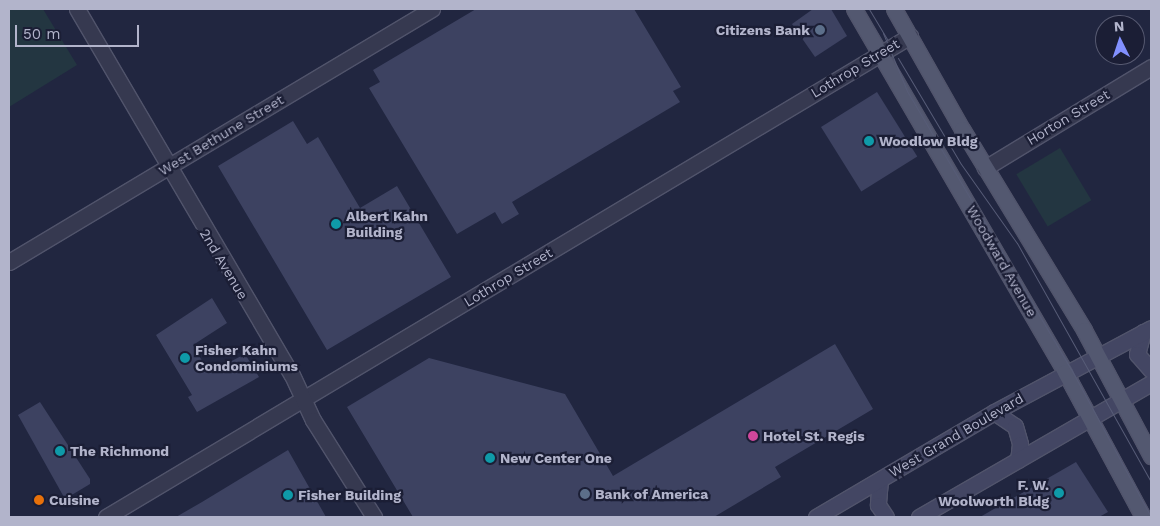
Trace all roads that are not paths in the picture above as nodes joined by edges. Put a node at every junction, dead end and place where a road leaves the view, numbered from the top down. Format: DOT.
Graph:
graph roads {
  1 [pos="76,9"];
  2 [pos="432,9"];
  3 [pos="854,9"];
  4 [pos="894,9"];
  5 [pos="910,36"];
  6 [pos="880,54"];
  7 [pos="1151,67"];
  8 [pos="167,168"];
  9 [pos="985,168"];
  10 [pos="9,262"];
  11 [pos="1147,330"];
  12 [pos="1098,354"];
  13 [pos="1151,370"];
  14 [pos="1066,372"];
  15 [pos="1151,382"];
  16 [pos="303,398"];
  17 [pos="1123,399"];
  18 [pos="994,412"];
  19 [pos="1090,419"];
  20 [pos="1151,456"];
  21 [pos="1018,460"];
  22 [pos="880,480"];
  23 [pos="106,517"];
  24 [pos="374,517"];
  25 [pos="816,517"];
  26 [pos="886,517"];
  27 [pos="919,517"];
  28 [pos="1143,517"];
  1 -- 8 [label="street, 2nd Avenue"];
  2 -- 8 [label="street, West Bethune Street"];
  3 -- 6 [label="main road, Woodward Avenue"];
  4 -- 5 [label="main road"];
  5 -- 6 [label="street, Lothrop Street"];
  5 -- 9 [label="main road"];
  6 -- 14 [label="main road, Woodward Avenue"];
  6 -- 16 [label="street, Lothrop Street"];
  7 -- 9 [label="street, Horton Street"];
  8 -- 10 [label="street, West Bethune Street"];
  8 -- 16 [label="street, 2nd Avenue"];
  9 -- 12 [label="main road"];
  11 -- 12 [label="main road, West Grand Boulevard"];
  11 -- 13 [label="main road"];
  12 -- 14 [label="main road, West Grand Boulevard"];
  12 -- 17 [label="main road"];
  14 -- 18 [label="main road, West Grand Boulevard"];
  14 -- 19 [label="main road, Woodward Avenue"];
  15 -- 17 [label="main road"];
  16 -- 23 [label="street, Lothrop Street"];
  16 -- 24 [label="street, 2nd Avenue"];
  17 -- 19 [label="main road"];
  17 -- 20 [label="main road"];
  18 -- 21 [label="main road"];
  18 -- 22 [label="main road, West Grand Boulevard"];
  19 -- 21 [label="main road"];
  19 -- 28 [label="main road, Woodward Avenue"];
  21 -- 27 [label="main road"];
  22 -- 25 [label="main road, West Grand Boulevard"];
  22 -- 26 [label="main road"];
}
